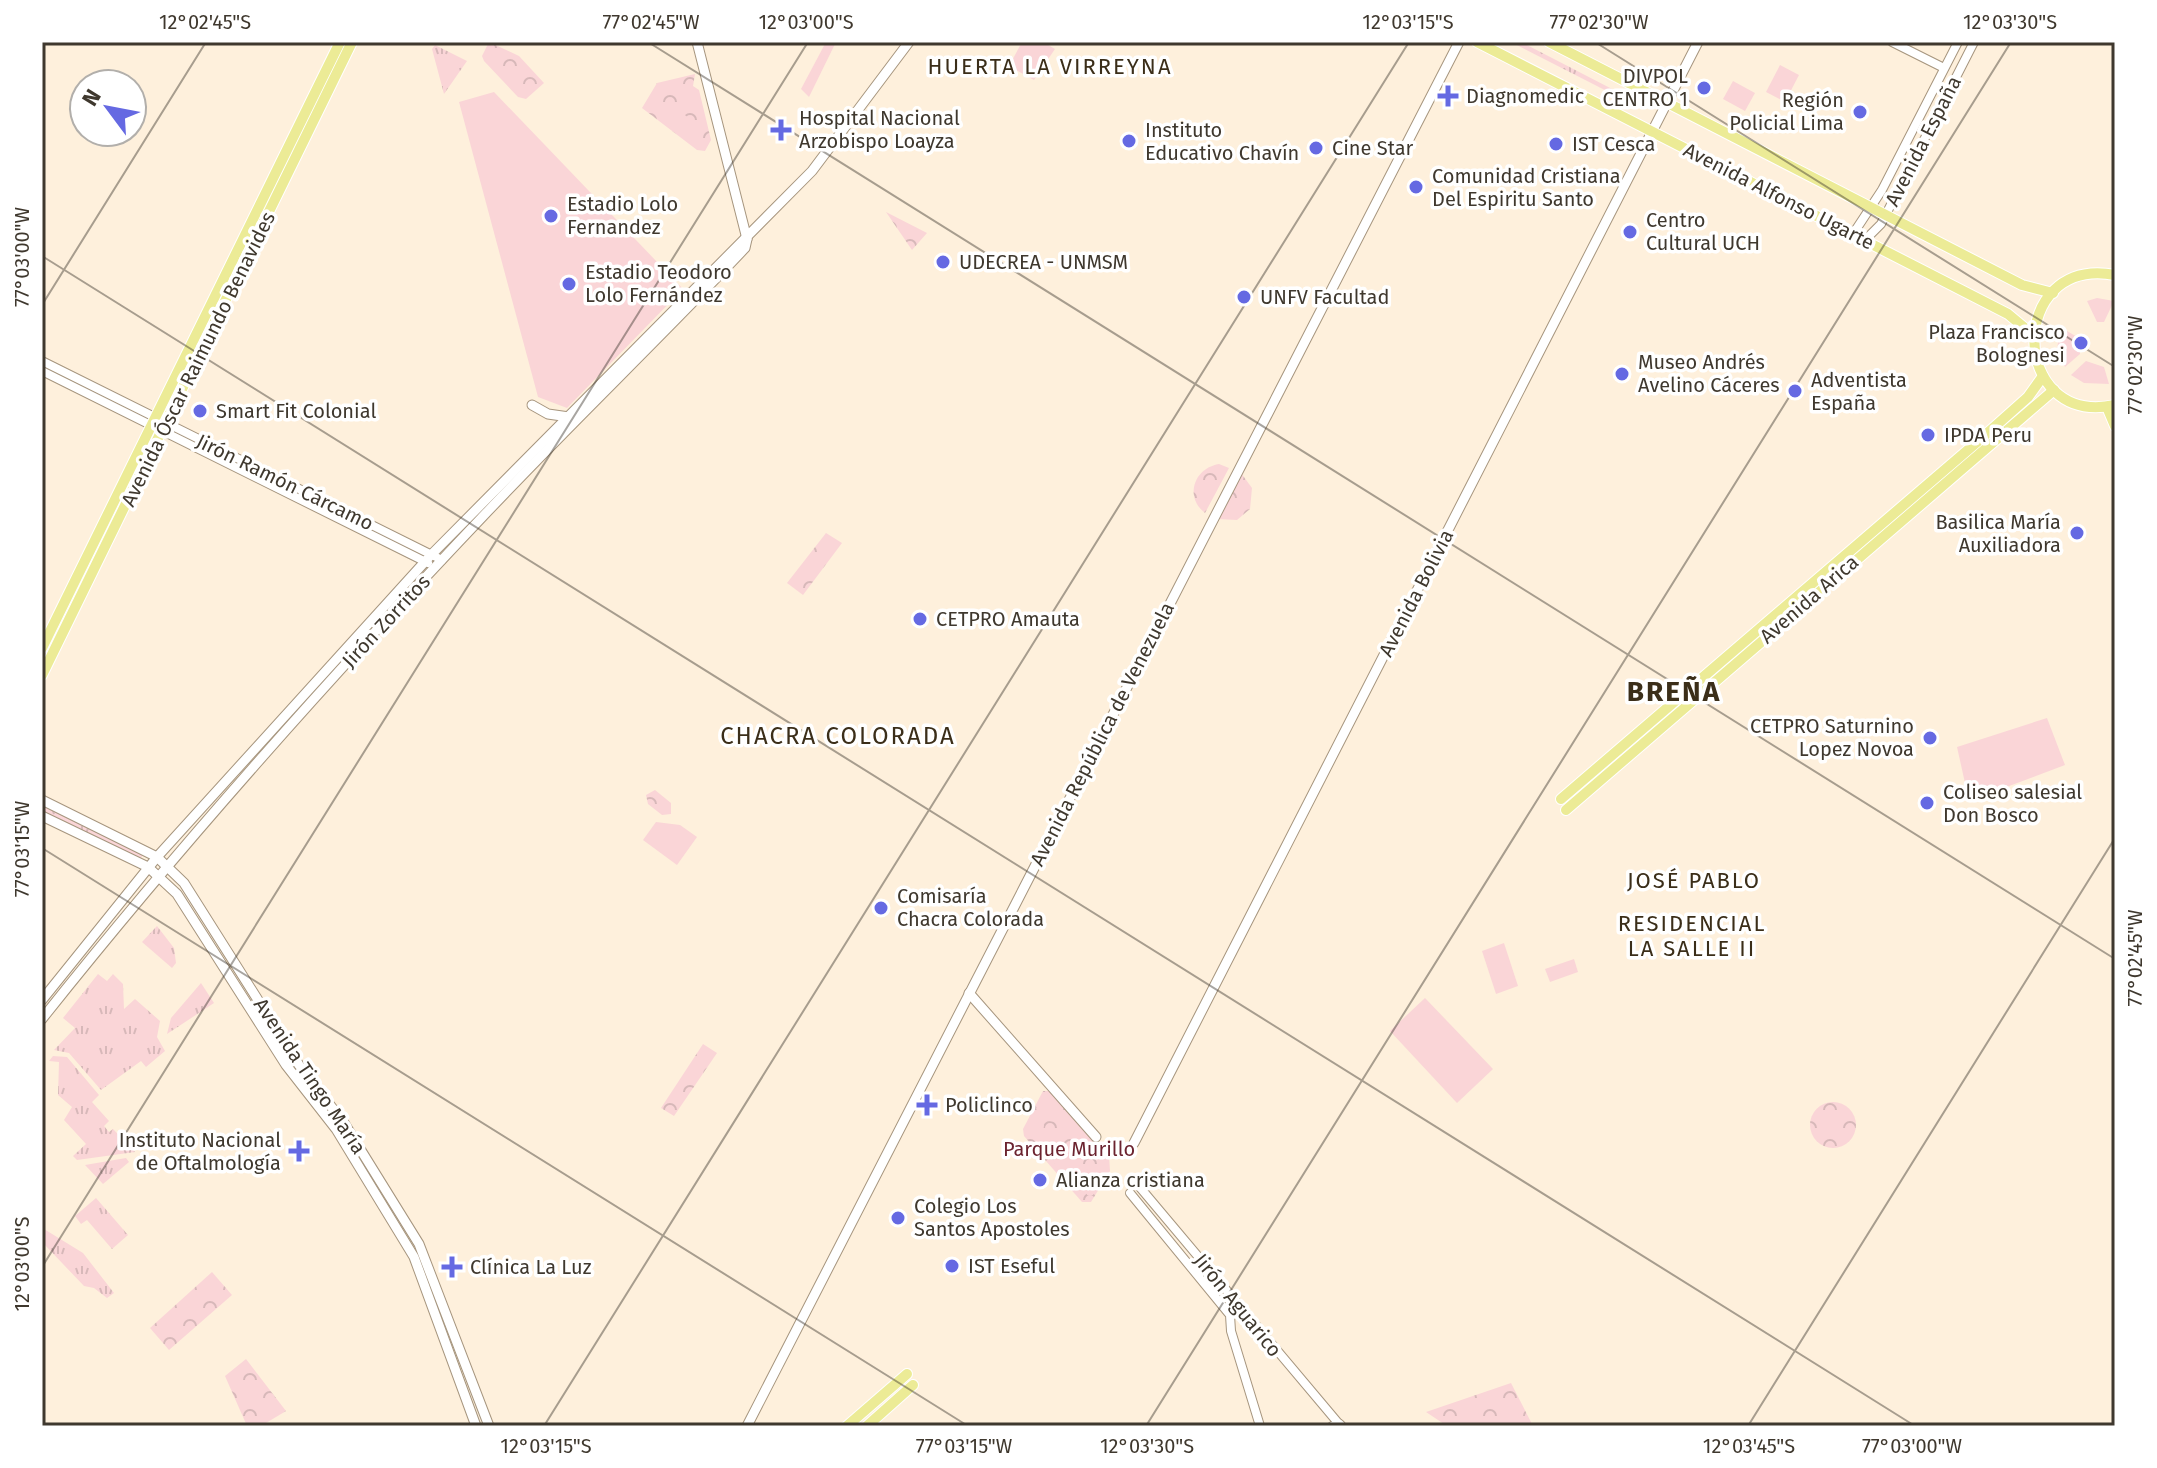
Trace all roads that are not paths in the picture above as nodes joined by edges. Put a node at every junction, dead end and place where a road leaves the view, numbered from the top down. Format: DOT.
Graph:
graph roads {
  1 [pos="340,42"];
  2 [pos="352,42"];
  3 [pos="697,42"];
  4 [pos="909,42"];
  5 [pos="1459,42"];
  6 [pos="1477,42"];
  7 [pos="1549,42"];
  8 [pos="1698,42"];
  9 [pos="1892,42"];
  10 [pos="1958,42"];
  11 [pos="1974,42"];
  12 [pos="1944,68"];
  13 [pos="1668,102"];
  14 [pos="1653,131"];
  15 [pos="1871,207"];
  16 [pos="1885,215"];
  17 [pos="1853,234"];
  18 [pos="1869,236"];
  19 [pos="747,239"];
  20 [pos="2114,275"];
  21 [pos="2053,293"];
  22 [pos="2033,335"];
  23 [pos="42,361"];
  24 [pos="42,371"];
  25 [pos="2043,376"];
  26 [pos="2054,390"];
  27 [pos="532,405"];
  28 [pos="2111,406"];
  29 [pos="569,417"];
  30 [pos="160,425"];
  31 [pos="2115,426"];
  32 [pos="428,559"];
  33 [pos="439,564"];
  34 [pos="42,648"];
  35 [pos="42,675"];
  36 [pos="1561,799"];
  37 [pos="42,800"];
  38 [pos="1566,810"];
  39 [pos="42,816"];
  40 [pos="157,857"];
  41 [pos="168,865"];
  42 [pos="148,867"];
  43 [pos="160,874"];
  44 [pos="969,993"];
  45 [pos="42,1000"];
  46 [pos="42,1019"];
  47 [pos="1096,1137"];
  48 [pos="1134,1143"];
  49 [pos="1138,1185"];
  50 [pos="1130,1193"];
  51 [pos="1163,1215"];
  52 [pos="1155,1223"];
  53 [pos="439,1290"];
  54 [pos="427,1294"];
  55 [pos="907,1374"];
  56 [pos="913,1385"];
  57 [pos="1338,1425"];
  58 [pos="476,1426"];
  59 [pos="489,1426"];
  60 [pos="747,1426"];
  61 [pos="847,1426"];
  62 [pos="867,1426"];
  63 [pos="1260,1426"];
  1 -- 30 [label="main road, Avenida Óscar Raimundo Benavides"];
  2 -- 30 [label="main road, Avenida Óscar Raimundo Benavides"];
  3 -- 19 [label="main road"];
  4 -- 19 [label="main road, Jirón Zorritos"];
  5 -- 44 [label="main road, Avenida República de Venezuela"];
  6 -- 14 [label="main road, Avenida Alfonso Ugarte"];
  7 -- 13 [label="main road, Avenida Alfonso Ugarte"];
  8 -- 13 [label="main road, Avenida Bolivia"];
  9 -- 12 [label="street"];
  10 -- 12 [label="street, Avenida España"];
  11 -- 16 [label="street, Avenida España"];
  12 -- 15 [label="street, Avenida España"];
  13 -- 14 [label="main road, Avenida Bolivia"];
  13 -- 15 [label="main road, Avenida Alfonso Ugarte"];
  14 -- 17 [label="main road, Avenida Alfonso Ugarte"];
  14 -- 48 [label="main road, Avenida Bolivia"];
  15 -- 16 [label="main road, Avenida Alfonso Ugarte"];
  15 -- 17 [label="street, Avenida España"];
  16 -- 18 [label="street, Avenida España"];
  16 -- 21 [label="main road, Avenida Alfonso Ugarte"];
  17 -- 22 [label="main road, Avenida Alfonso Ugarte"];
  19 -- 29 [label="main road, Jirón Zorritos"];
  19 -- 33 [label="main road, Jirón Zorritos"];
  20 -- 21 [label="main road"];
  21 -- 22 [label="main road"];
  22 -- 25 [label="main road"];
  23 -- 30 [label="street, Jirón Ramón Cárcamo"];
  24 -- 30 [label="street, Jirón Ramón Cárcamo"];
  25 -- 26 [label="main road"];
  25 -- 36 [label="main road, Avenida Arica"];
  26 -- 28 [label="main road"];
  26 -- 38 [label="main road, Avenida Arica"];
  27 -- 29 [label="main road"];
  28 -- 31 [label="main road"];
  29 -- 32 [label="main road, Jirón Zorritos"];
  30 -- 32 [label="street, Jirón Ramón Cárcamo"];
  30 -- 34 [label="main road, Avenida Óscar Raimundo Benavides"];
  30 -- 35 [label="main road, Avenida Óscar Raimundo Benavides"];
  32 -- 33 [label="street, Jirón Ramón Cárcamo"];
  32 -- 40 [label="main road, Jirón Zorritos"];
  33 -- 41 [label="main road, Jirón Zorritos"];
  37 -- 40 [label="main road, Avenida Tingo María"];
  39 -- 42 [label="main road, Avenida Tingo María"];
  40 -- 41 [label="main road, Avenida Tingo María"];
  40 -- 42 [label="main road, Jirón Zorritos"];
  41 -- 43 [label="main road, Jirón Zorritos"];
  41 -- 53 [label="main road, Avenida Tingo María"];
  42 -- 43 [label="main road, Avenida Tingo María"];
  42 -- 45 [label="main road, Jirón Zorritos"];
  43 -- 46 [label="main road, Jirón Zorritos"];
  43 -- 54 [label="main road, Avenida Tingo María"];
  44 -- 47 [label="main road"];
  44 -- 60 [label="main road, Avenida República de Venezuela"];
  49 -- 51 [label="street, Jirón Aguarico"];
  50 -- 52 [label="street, Jirón Aguarico"];
  51 -- 52 [label="street"];
  51 -- 57 [label="street, Jirón Aguarico"];
  52 -- 63 [label="street, Jirón Aguarico"];
  53 -- 54 [label="main road"];
  53 -- 59 [label="main road, Avenida Tingo María"];
  54 -- 58 [label="main road, Avenida Tingo María"];
  55 -- 61 [label="main road"];
  56 -- 62 [label="main road"];
}
